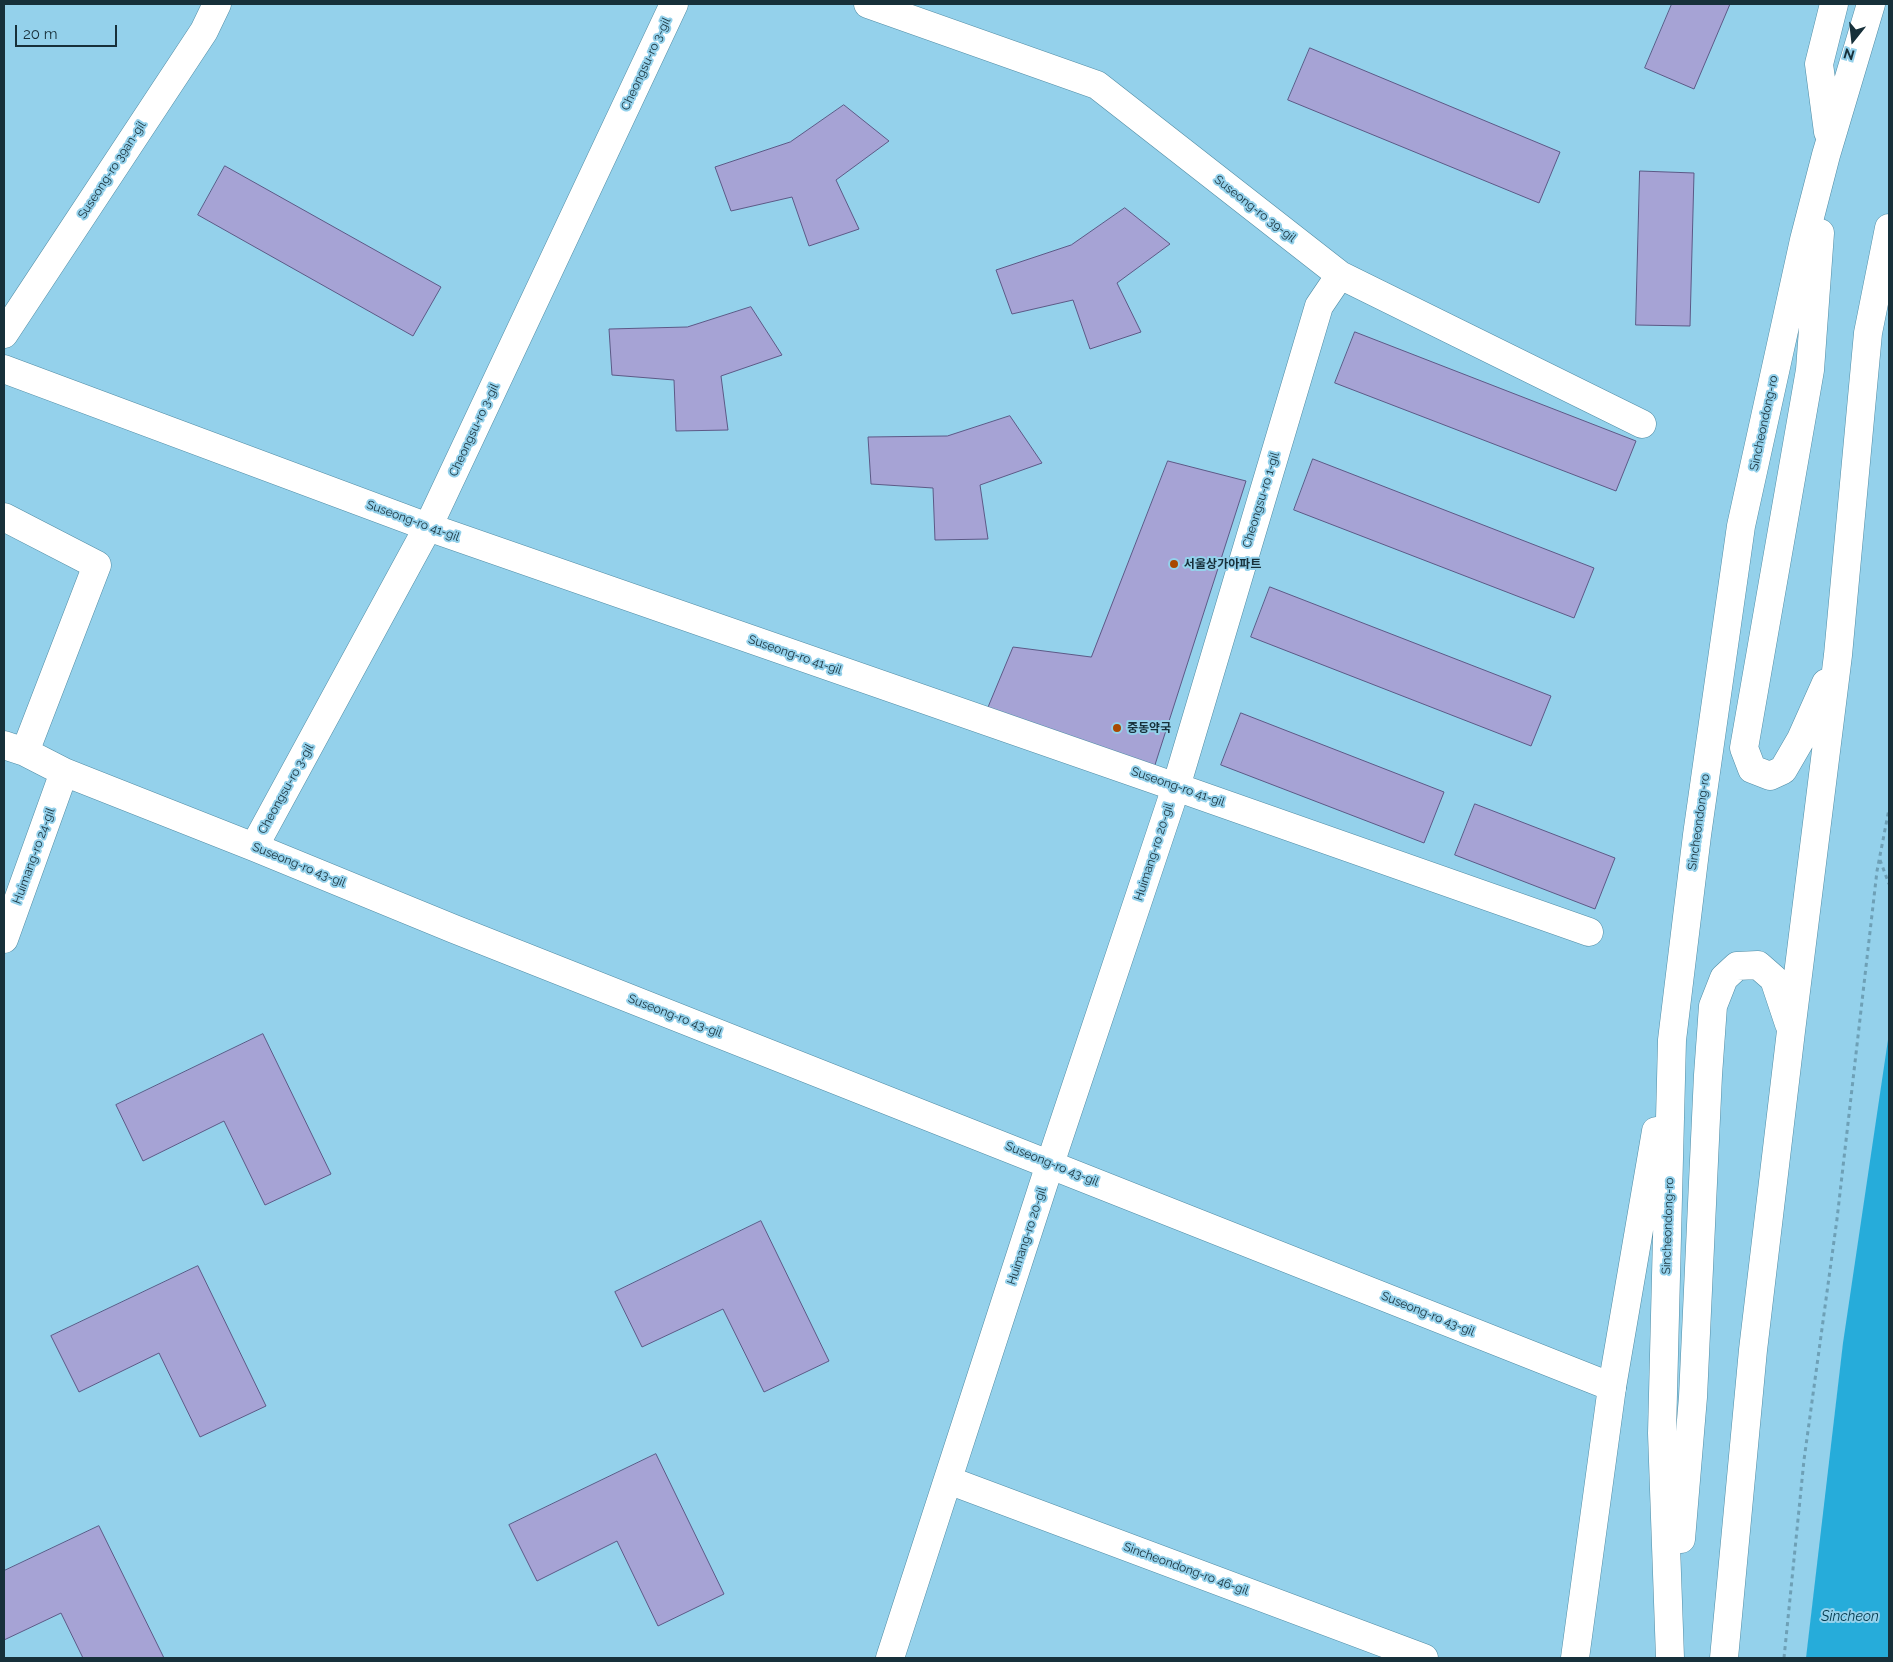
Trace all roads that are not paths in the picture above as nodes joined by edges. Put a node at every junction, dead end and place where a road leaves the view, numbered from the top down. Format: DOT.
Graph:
graph roads {
  1 [pos="217,4"];
  2 [pos="674,4"];
  3 [pos="868,4"];
  4 [pos="1834,4"];
  5 [pos="1871,4"];
  6 [pos="1828,149"];
  7 [pos="1889,228"];
  8 [pos="1340,275"];
  9 [pos="4,334"];
  10 [pos="4,369"];
  11 [pos="1642,424"];
  12 [pos="4,516"];
  13 [pos="428,527"];
  14 [pos="1838,656"];
  15 [pos="14,748"];
  16 [pos="64,772"];
  17 [pos="1176,787"];
  18 [pos="254,847"];
  19 [pos="1589,932"];
  20 [pos="4,939"];
  21 [pos="1791,1030"];
  22 [pos="1672,1040"];
  23 [pos="1050,1164"];
  24 [pos="1612,1387"];
  25 [pos="948,1480"];
  26 [pos="1670,1655"];
  27 [pos="890,1658"];
  28 [pos="1424,1658"];
  29 [pos="1575,1658"];
  30 [pos="1724,1658"];
  1 -- 9 [label="street, Suseong-ro 39an-gil"];
  2 -- 13 [label="street, Cheongsu-ro 3-gil"];
  3 -- 8 [label="street, Suseong-ro 39-gil"];
  4 -- 6 [label="street"];
  5 -- 6 [label="street, Sincheondong-ro"];
  6 -- 14 [label="street"];
  6 -- 22 [label="street, Sincheondong-ro"];
  7 -- 14 [label="street"];
  8 -- 11 [label="street, Suseong-ro 39-gil"];
  8 -- 17 [label="street, Cheongsu-ro 1-gil"];
  10 -- 13 [label="street, Suseong-ro 41-gil"];
  12 -- 15 [label="street, Suseong-ro 43-gil"];
  13 -- 17 [label="street, Suseong-ro 41-gil"];
  13 -- 18 [label="street, Cheongsu-ro 3-gil"];
  14 -- 21 [label="street"];
  15 -- 16 [label="street, Suseong-ro 43-gil"];
  16 -- 18 [label="street, Suseong-ro 43-gil"];
  16 -- 20 [label="street, Huimang-ro 24-gil"];
  17 -- 19 [label="street, Suseong-ro 41-gil"];
  17 -- 23 [label="street, Huimang-ro 20-gil"];
  18 -- 23 [label="street, Suseong-ro 43-gil"];
  21 -- 26 [label="street"];
  21 -- 30 [label="street"];
  22 -- 24 [label="street"];
  22 -- 26 [label="street, Sincheondong-ro"];
  23 -- 24 [label="street, Suseong-ro 43-gil"];
  23 -- 25 [label="street, Huimang-ro 20-gil"];
  24 -- 29 [label="street"];
  25 -- 27 [label="street, Huimang-ro 20-gil"];
  25 -- 28 [label="street, Sincheondong-ro 46-gil"];
}
